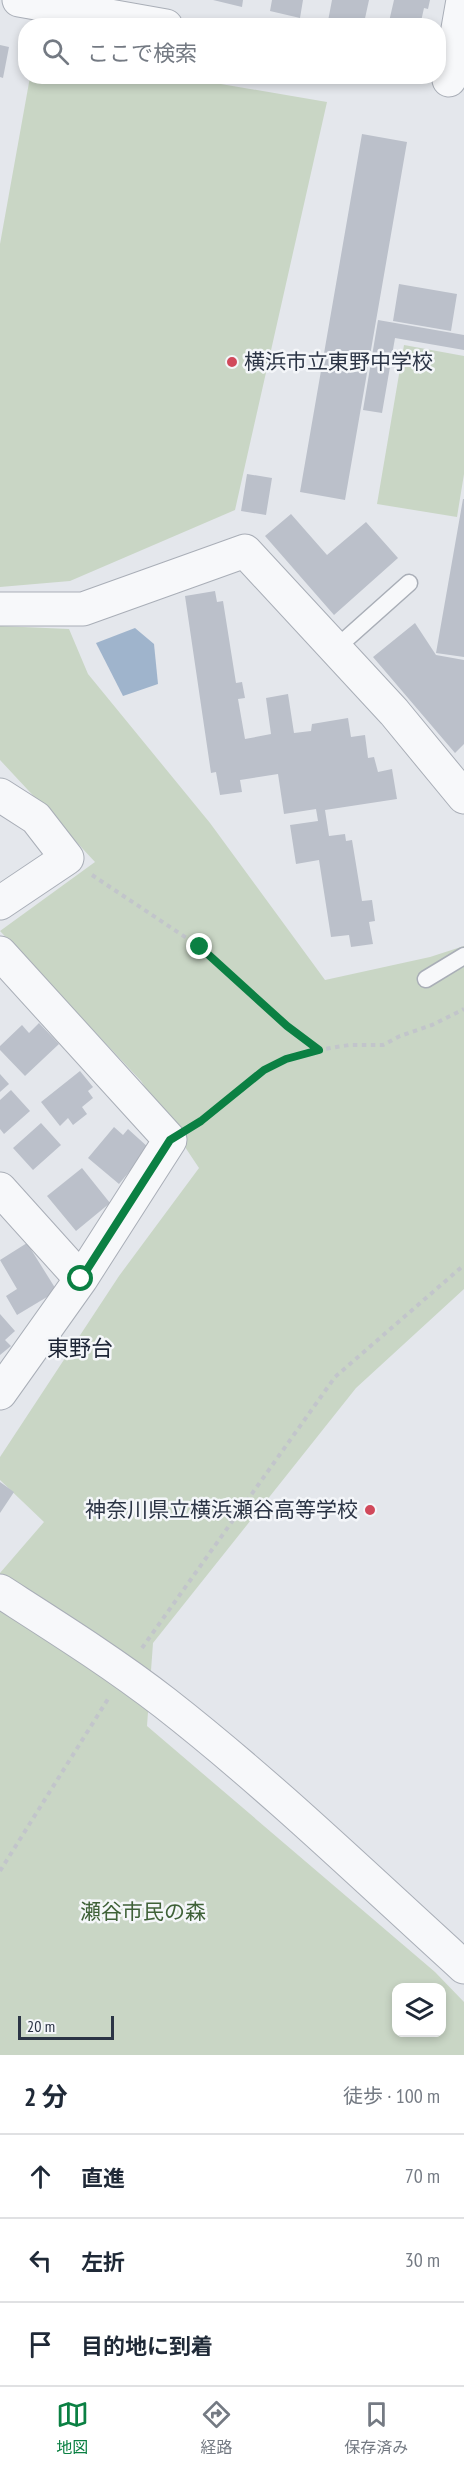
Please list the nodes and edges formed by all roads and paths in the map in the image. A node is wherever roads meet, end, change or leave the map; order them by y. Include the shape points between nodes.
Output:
1 (19, 0) edge
2 (463, 0) edge
3 (121, 18) edge
4 (450, 80) edge
5 (409, 583) dead end
6 (0, 609) edge
7 (336, 649) junction
8 (0, 795) edge
9 (464, 797) edge
10 (67, 858) junction
11 (0, 903) edge
12 (0, 953) edge
13 (464, 956) edge
14 (426, 979) dead end
15 (464, 1009) edge
16 (319, 1050) junction
17 (170, 1140) junction
18 (0, 1189) edge
19 (464, 1265) edge
20 (81, 1279) junction
21 (0, 1393) edge
22 (0, 1591) edge
23 (124, 1672) junction
24 (0, 1871) edge
25 (464, 1967) edge

1 - 3 street
2 - 4 street
5 - 7 lane
6 - 7 street via 83,609 245,551
7 - 9 street
8 - 10 street via 36,818
10 - 11 street
10 - 16 path via 200,947
12 - 17 street
13 - 14 lane
15 - 16 path via 382,1045
16 - 17 path via 264,1070 201,1121
17 - 20 street
18 - 20 street
19 - 23 path via 335,1377
20 - 21 street
22 - 23 street
23 - 24 path
23 - 25 street via 265,1786

